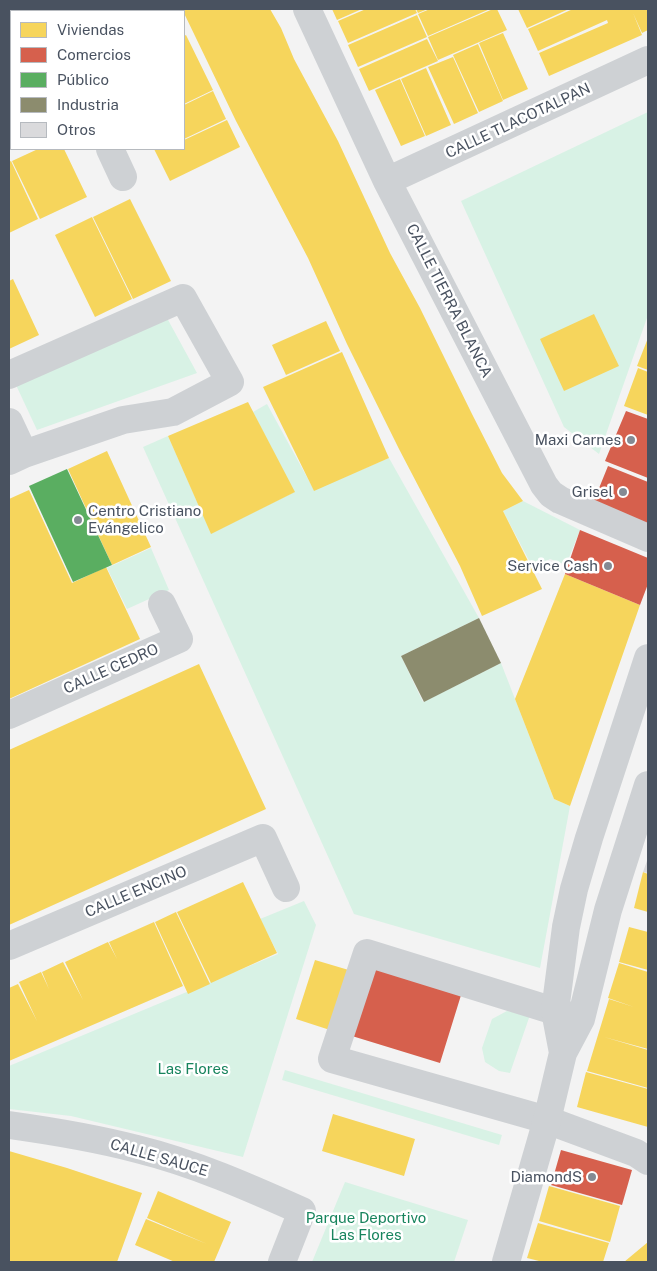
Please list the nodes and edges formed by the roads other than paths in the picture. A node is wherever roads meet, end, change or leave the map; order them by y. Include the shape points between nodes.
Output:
1 (307, 9) edge
2 (648, 60) edge
3 (110, 150) edge
4 (123, 177) dead end
5 (387, 181) junction
6 (9, 376) edge
7 (9, 422) edge
8 (17, 457) edge
9 (648, 538) edge
10 (162, 604) dead end
11 (648, 658) edge
12 (9, 716) edge
13 (648, 785) edge
14 (286, 888) dead end
15 (9, 946) edge
16 (555, 1011) junction
17 (581, 1019) junction
18 (563, 1053) junction
19 (547, 1120) junction
20 (9, 1125) edge
21 (648, 1161) edge
22 (282, 1262) edge
23 (506, 1262) edge

1 - 5 street, CALLE TIERRA BLANCA
2 - 5 street, CALLE TLACOTALPAN
3 - 4 street
5 - 9 street, CALLE TIERRA BLANCA via 544,485 560,500
6 - 8 street via 183,298 230,382 173,412 123,420
7 - 8 street
10 - 12 street, CALLE CEDRO via 179,639
11 - 16 street via 576,882 566,927
13 - 17 street via 608,910
14 - 15 street, CALLE ENCINO via 264,838
16 - 17 street
16 - 18 street
16 - 19 street via 367,954 332,1059
17 - 18 street
18 - 19 street
19 - 21 street via 636,1153
19 - 23 street
20 - 22 street, CALLE SAUCE via 138,1149 225,1177 302,1210

